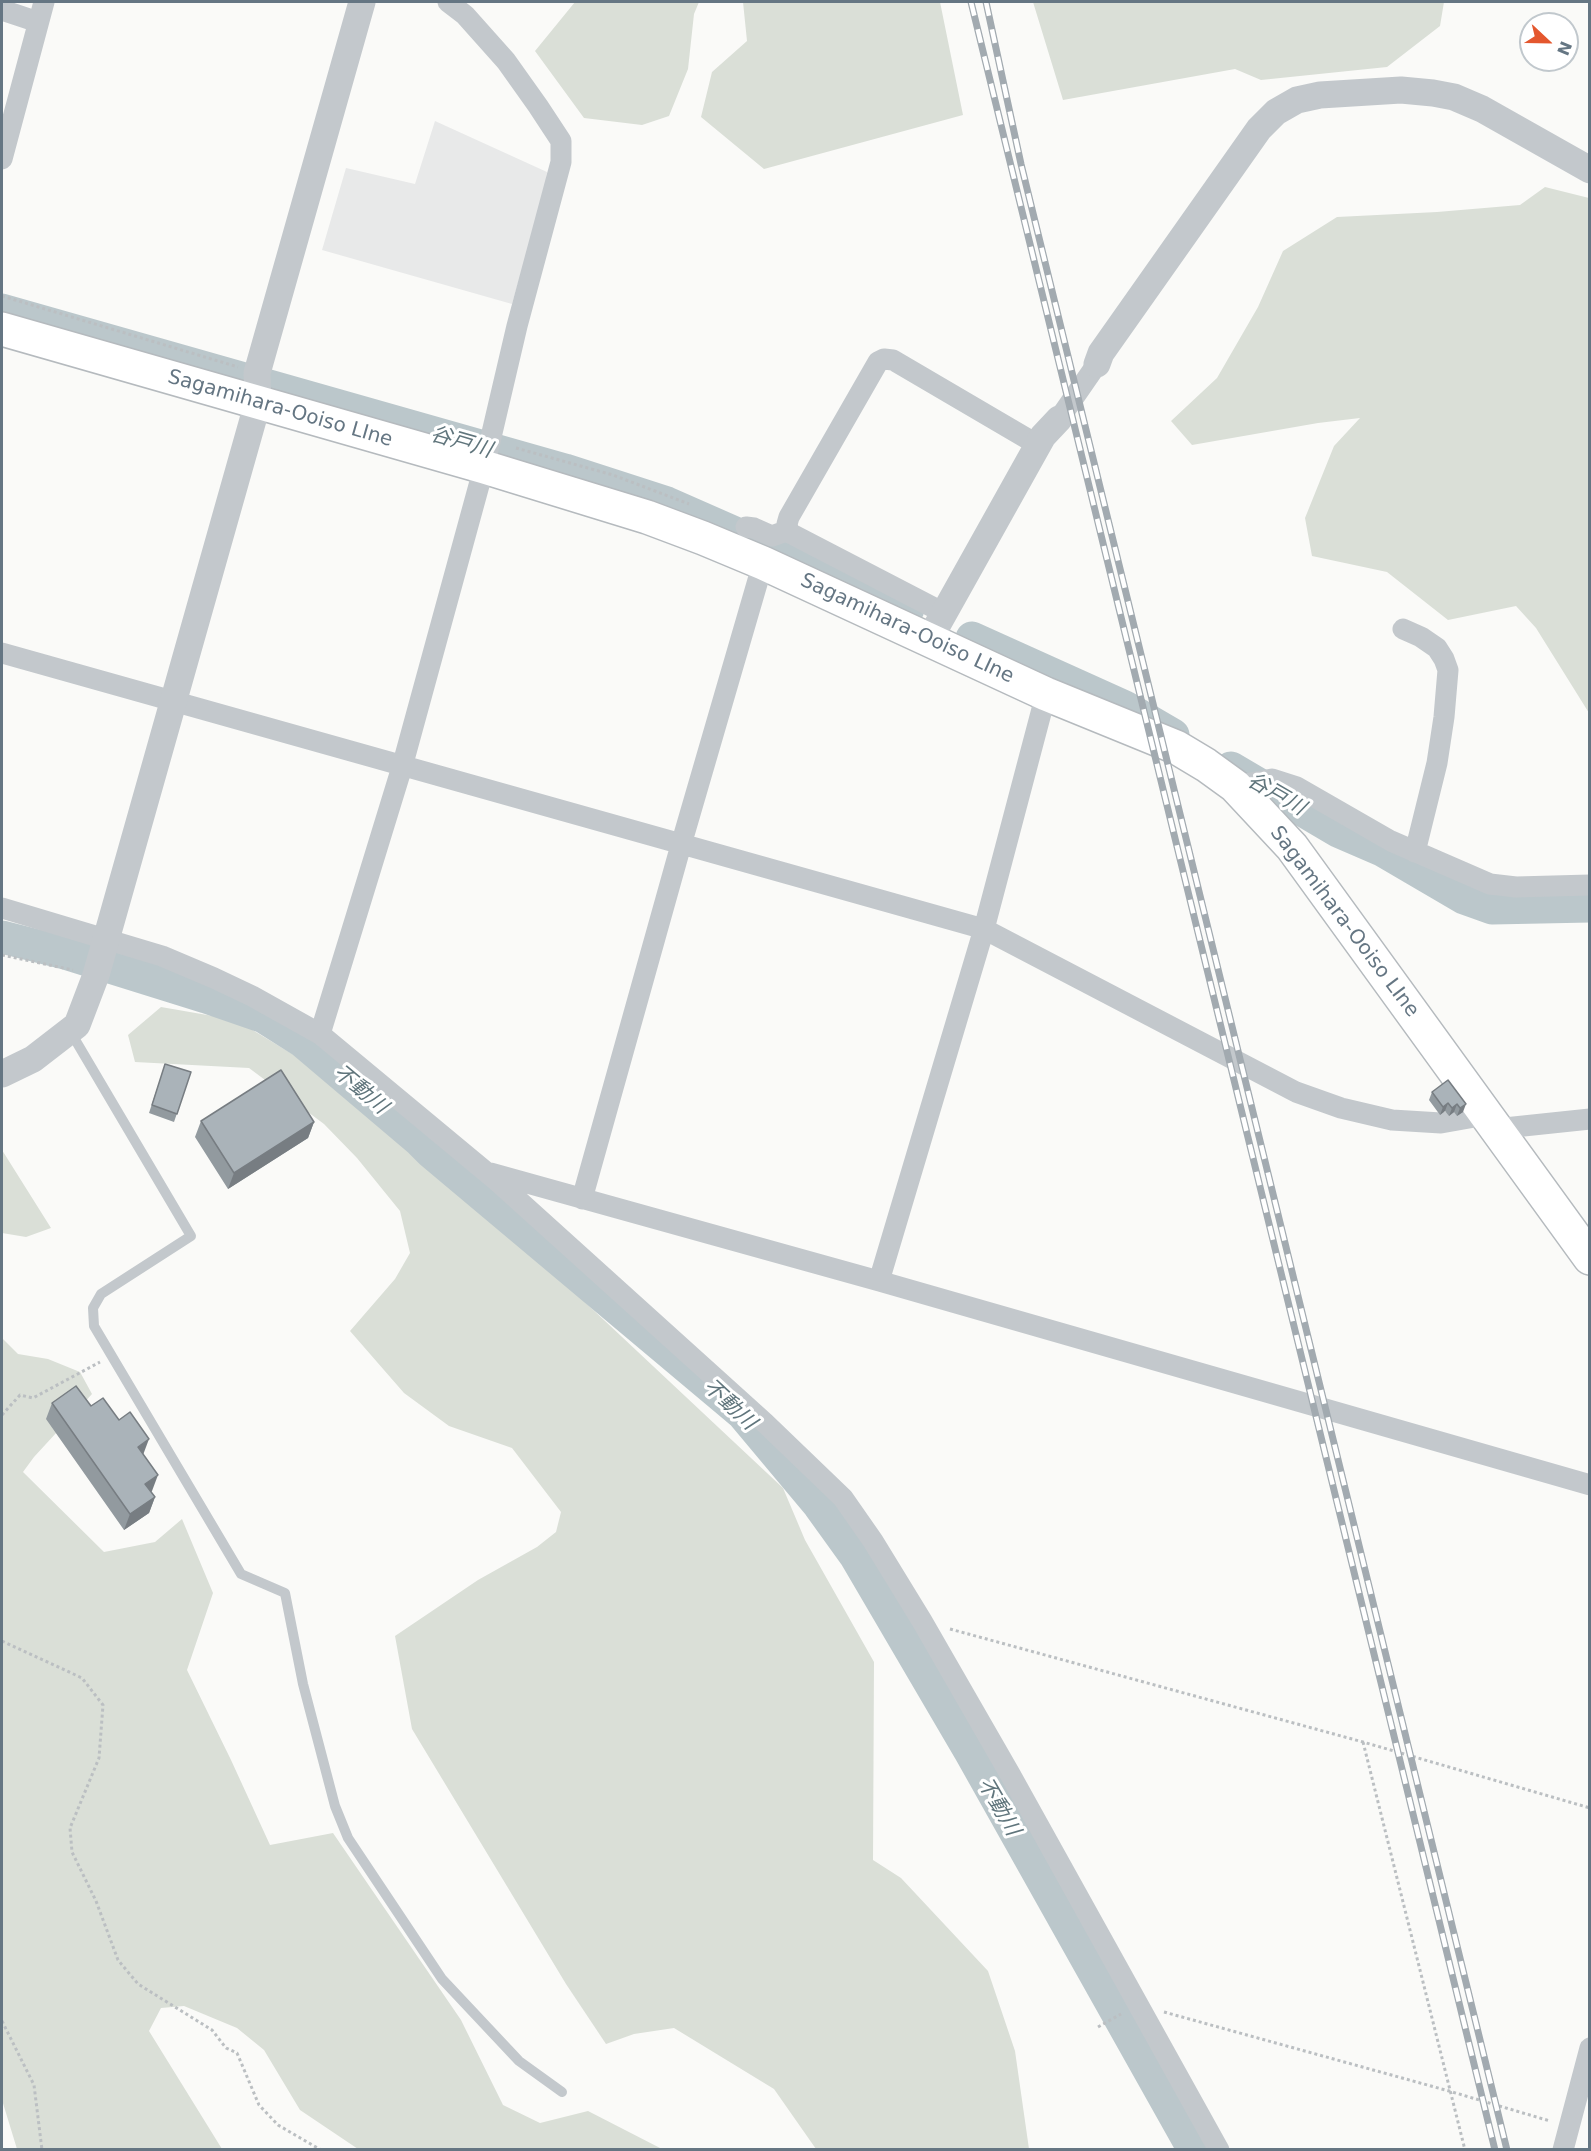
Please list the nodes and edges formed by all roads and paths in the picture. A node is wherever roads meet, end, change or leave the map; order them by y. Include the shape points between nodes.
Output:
1 (44, 2) edge
2 (362, 2) edge
3 (448, 2) edge
4 (2, 10) edge
5 (38, 22) junction
6 (9, 108) edge
7 (2, 159) edge
8 (1590, 170) edge
9 (2, 296) edge
10 (2, 329) edge
11 (1097, 364) joint
12 (257, 389) junction
13 (1059, 419) joint
14 (1038, 445) junction
15 (486, 456) junction
16 (746, 527) dead end
17 (789, 533) junction
18 (763, 563) junction
19 (937, 626) junction
20 (1403, 629) dead end
21 (2, 653) edge
22 (1047, 694) junction
23 (173, 702) junction
24 (402, 767) junction
25 (1241, 784) junction
26 (681, 845) junction
27 (1416, 852) junction
28 (1590, 885) edge
29 (2, 908) edge
30 (984, 929) junction
31 (106, 939) junction
32 (2, 955) edge
33 (96, 975) junction
34 (70, 1030) junction
35 (320, 1034) junction
36 (2, 1074) edge
37 (1590, 1119) edge
38 (1490, 1122) junction
39 (482, 1170) junction
40 (582, 1199) junction
41 (1590, 1258) edge
42 (879, 1281) junction
43 (112, 1355) junction
44 (2, 1415) edge
45 (1590, 1485) edge
46 (922, 1621) junction
47 (2, 1641) edge
48 (1363, 1742) junction
49 (1590, 1808) edge
50 (1137, 2005) junction
51 (2, 2021) edge
52 (1098, 2026) dead end
53 (1590, 2048) edge
54 (1449, 2091) junction
55 (562, 2092) dead end
56 (1569, 2126) junction
57 (42, 2150) edge
58 (321, 2150) edge
59 (1219, 2150) edge
60 (1465, 2150) edge
61 (1563, 2150) edge

1 - 5 street
2 - 12 street
3 - 15 street via 465,15 506,61 561,141 561,162
4 - 5 street
5 - 6 street
6 - 7 street
8 - 11 street via 1454,97 1401,90 1297,100 1276,112 1259,129
9 - 12 path
10 - 12 main road, Sagamihara-Ooiso LIne
11 - 13 street
12 - 15 main road, Sagamihara-Ooiso LIne
12 - 23 street
13 - 14 street
14 - 17 street via 893,360 881,360 789,517
14 - 19 street
15 - 18 main road, Sagamihara-Ooiso LIne
15 - 24 street
16 - 17 street via 772,536
17 - 19 street
18 - 19 main road, Sagamihara-Ooiso LIne
18 - 26 street
19 - 22 main road, Sagamihara-Ooiso LIne
20 - 27 street via 1437,648 1448,670 1437,763
21 - 23 street
22 - 25 main road, Sagamihara-Ooiso LIne via 1176,747
22 - 30 street
23 - 24 street
23 - 31 street
24 - 26 street
24 - 35 street
25 - 27 street via 1272,779 1297,788
25 - 38 main road, Sagamihara-Ooiso LIne via 1292,847
26 - 30 street
26 - 40 street
27 - 28 street via 1490,884
29 - 31 street
30 - 38 street via 1296,1092 1392,1120
30 - 42 street
31 - 33 street
31 - 35 street via 162,956 214,978
32 - 33 path
33 - 34 street via 77,1025
34 - 36 street via 33,1059
34 - 43 lane via 191,1236 101,1294 93,1308 94,1326
35 - 39 street
37 - 38 street
38 - 41 main road, Sagamihara-Ooiso LIne
39 - 40 street
39 - 46 street via 765,1423 843,1498
40 - 42 street
42 - 45 street
43 - 44 path via 33,1398 20,1395
43 - 55 lane via 241,1574 285,1593 308,1707 334,1806 348,1838 442,1979 519,2061
46 - 48 path
46 - 50 street
47 - 58 path via 82,1678 103,1705 99,1758 70,1828 72,1852 118,1960 138,1984 212,2030 226,2048 237,2053 259,2105 278,2125
48 - 49 path
48 - 54 path
50 - 52 path
50 - 54 path
50 - 59 street
51 - 57 path via 33,2085
53 - 56 street
54 - 56 path
54 - 60 path
56 - 61 street

